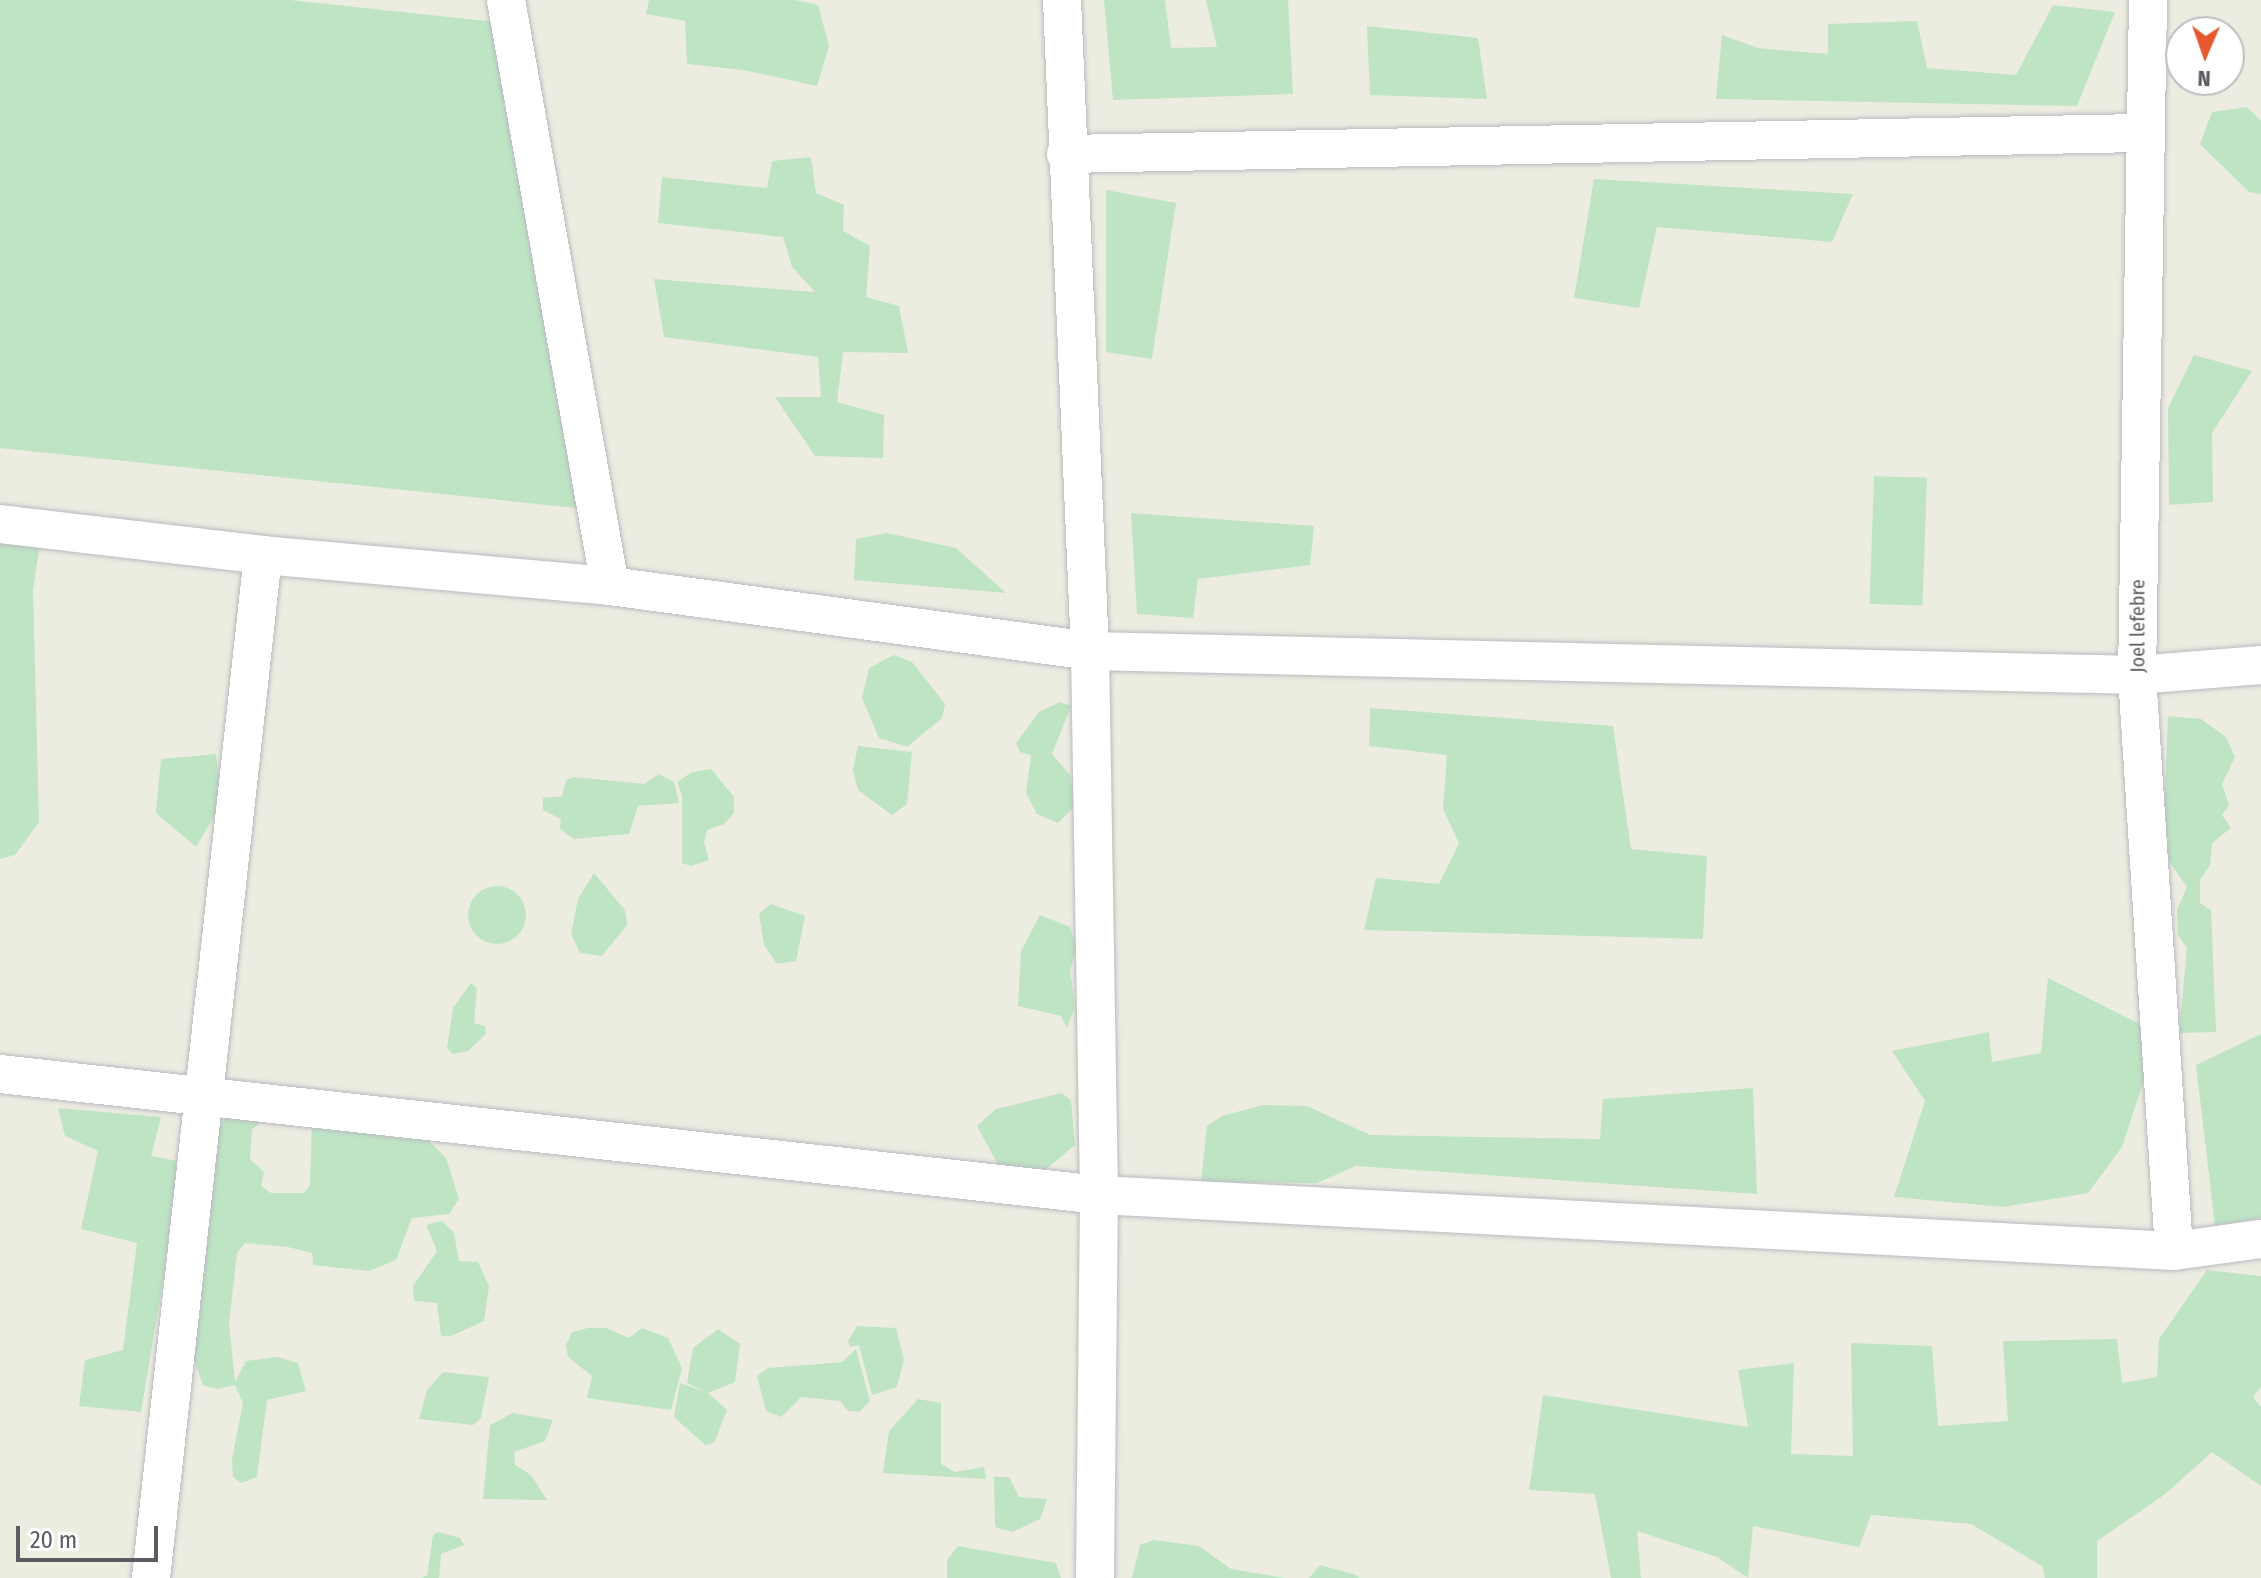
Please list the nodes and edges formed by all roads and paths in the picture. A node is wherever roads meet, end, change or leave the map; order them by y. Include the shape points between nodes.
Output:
1 (506, 0) edge
2 (1062, 0) edge
3 (2148, 0) edge
4 (2144, 133) junction
5 (1066, 154) junction
6 (0, 524) edge
7 (263, 555) junction
8 (610, 586) junction
9 (1090, 651) junction
10 (2261, 665) edge
11 (2137, 675) junction
12 (0, 1074) edge
13 (200, 1098) junction
14 (1099, 1195) junction
15 (2261, 1239) edge
16 (2174, 1251) junction
17 (151, 1578) edge
18 (1095, 1578) edge

1 - 8 street
2 - 5 street
3 - 4 street, Joel lefebre
4 - 5 street
4 - 11 street, Joel lefebre
5 - 9 street
6 - 7 street
7 - 8 street
7 - 13 street
8 - 9 street
9 - 11 street
9 - 14 street
10 - 11 street
11 - 16 street, Joel lefebre
12 - 13 street
13 - 14 street
13 - 17 street
14 - 16 street
14 - 18 street
15 - 16 street

